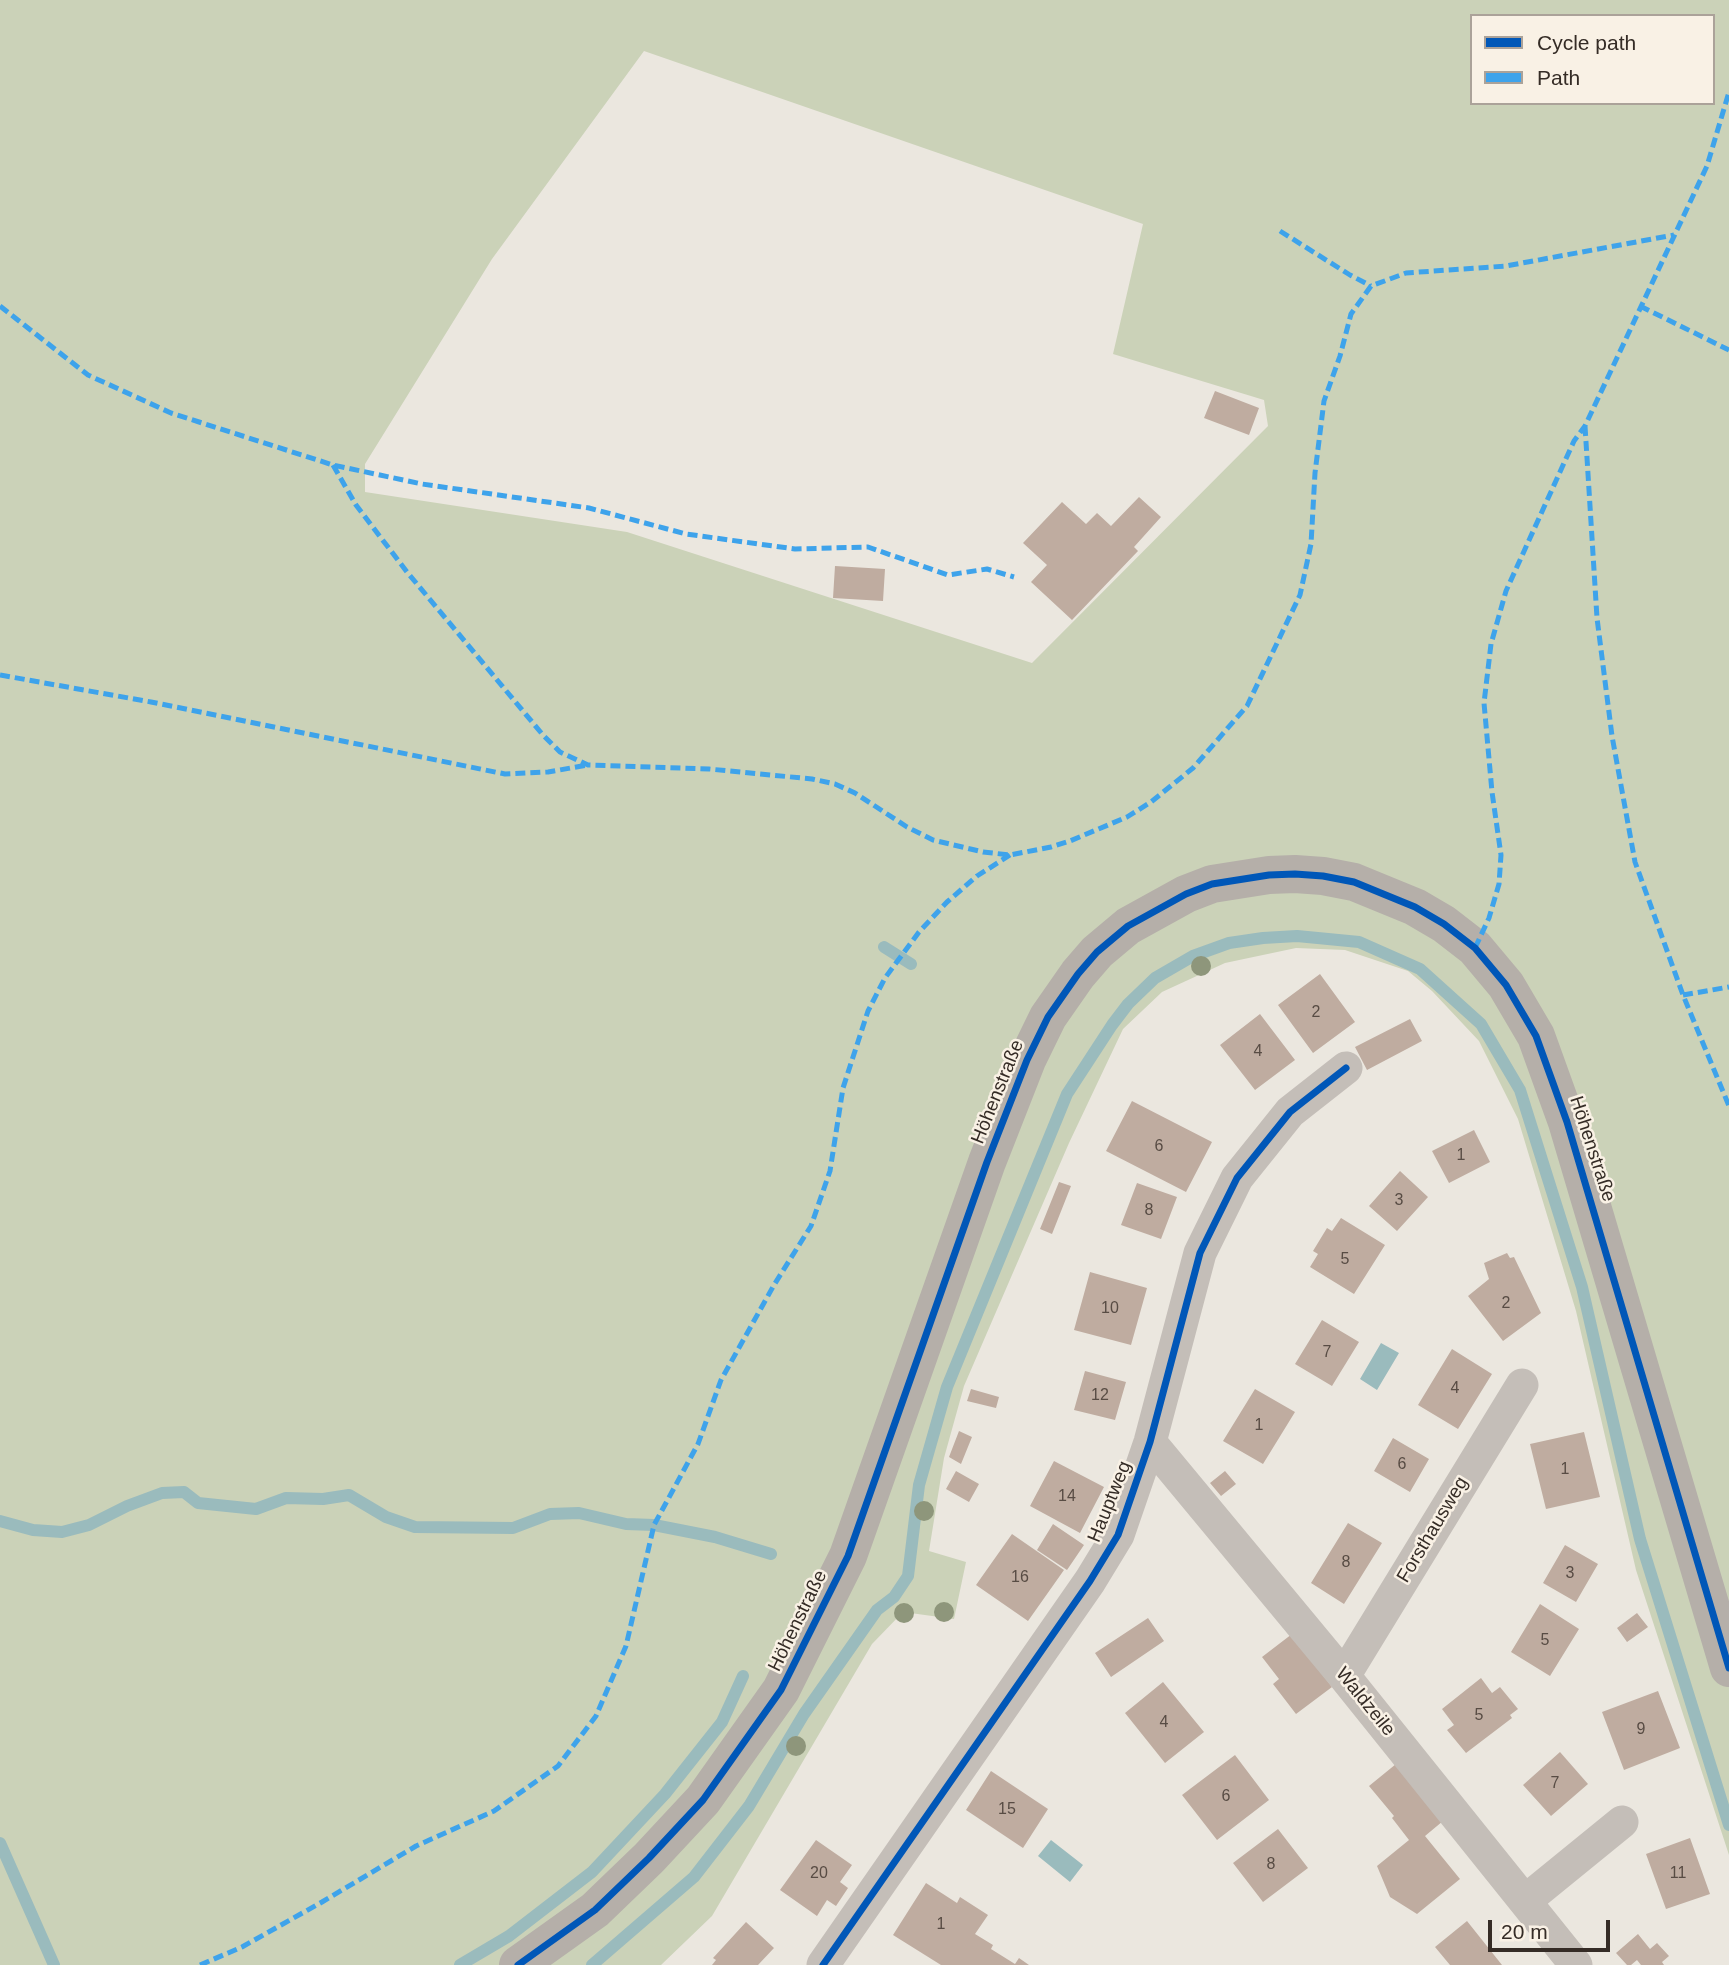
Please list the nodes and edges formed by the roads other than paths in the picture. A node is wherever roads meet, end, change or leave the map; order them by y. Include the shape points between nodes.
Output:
1 (1346, 1068) dead end
2 (1522, 1385) dead end
3 (1150, 1442) junction
4 (1729, 1668) edge
5 (1344, 1676) junction
6 (1622, 1822) dead end
7 (1525, 1901) junction
8 (837, 1961) edge
9 (518, 1965) edge
10 (1576, 1965) edge

1 - 3 street, Hauptweg via 1290,1112 1237,1178 1200,1253
2 - 5 street, Forsthausweg
3 - 5 street, Waldzeile
3 - 8 street, Hauptweg via 1118,1535
4 - 9 street, Höhenstraße via 1567,1122 1536,1036 1506,985 1475,948 1444,924 1354,883 1295,874 1212,884 1128,926 1097,952 1048,1017 987,1162 848,1556 781,1690 703,1800 649,1857 595,1910
5 - 7 street, Waldzeile
6 - 7 street
7 - 10 street, Waldzeile

